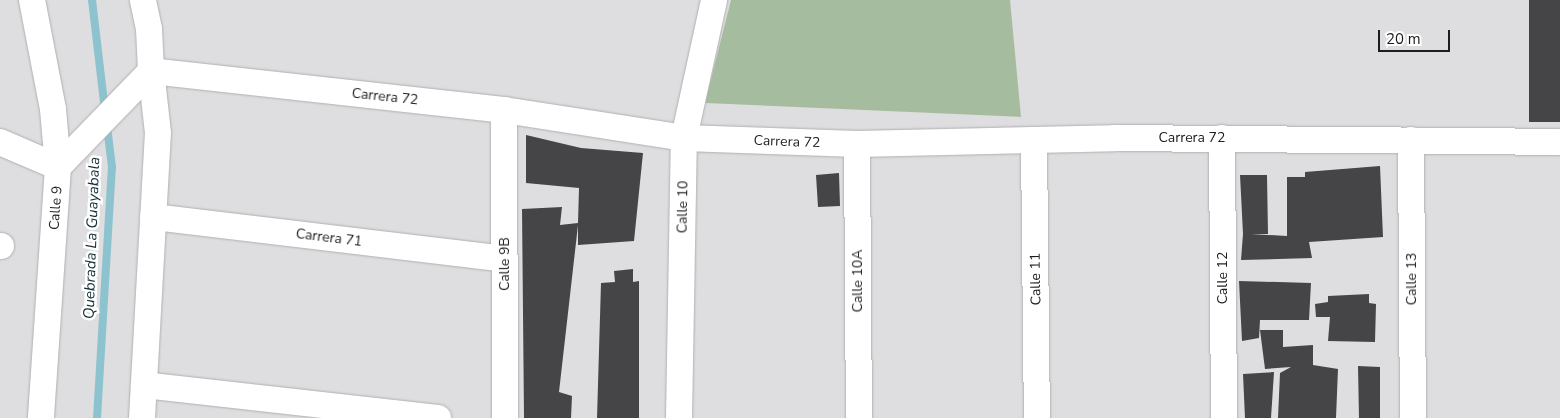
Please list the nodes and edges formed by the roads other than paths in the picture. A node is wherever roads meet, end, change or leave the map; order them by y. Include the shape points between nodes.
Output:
1 (32, 0) edge
2 (143, 0) edge
3 (714, 0) edge
4 (148, 74) junction
5 (504, 110) junction
6 (684, 138) junction
7 (1222, 138) junction
8 (1411, 140) junction
9 (1034, 141) junction
10 (0, 142) edge
11 (1560, 142) edge
12 (857, 144) junction
13 (61, 164) junction
14 (153, 217) junction
15 (505, 259) junction
16 (144, 385) junction
17 (245, 407) edge
18 (41, 418) edge
19 (142, 418) edge
20 (438, 418) edge
21 (505, 418) edge
22 (679, 418) edge
23 (859, 418) edge
24 (1037, 418) edge
25 (1224, 418) edge
26 (1413, 418) edge

1 - 13 street, Calle 9
2 - 4 street via 149,29
3 - 6 street, Calle 10
4 - 5 street, Carrera 72
4 - 13 street
4 - 14 street via 158,133
5 - 6 street, Carrera 72
5 - 15 street, Calle 9B
6 - 12 street, Carrera 72
6 - 22 street, Calle 10
7 - 8 street, Carrera 72
7 - 9 street, Carrera 72
7 - 25 street, Calle 12
8 - 11 street, Carrera 72
8 - 26 street, Calle 13
9 - 12 street, Carrera 72
9 - 24 street, Calle 11
10 - 13 street
12 - 23 street, Calle 10A
13 - 18 street, Calle 9
14 - 15 street, Carrera 71
14 - 16 street
15 - 21 street, Calle 9B
16 - 17 street
16 - 19 street
17 - 20 street

